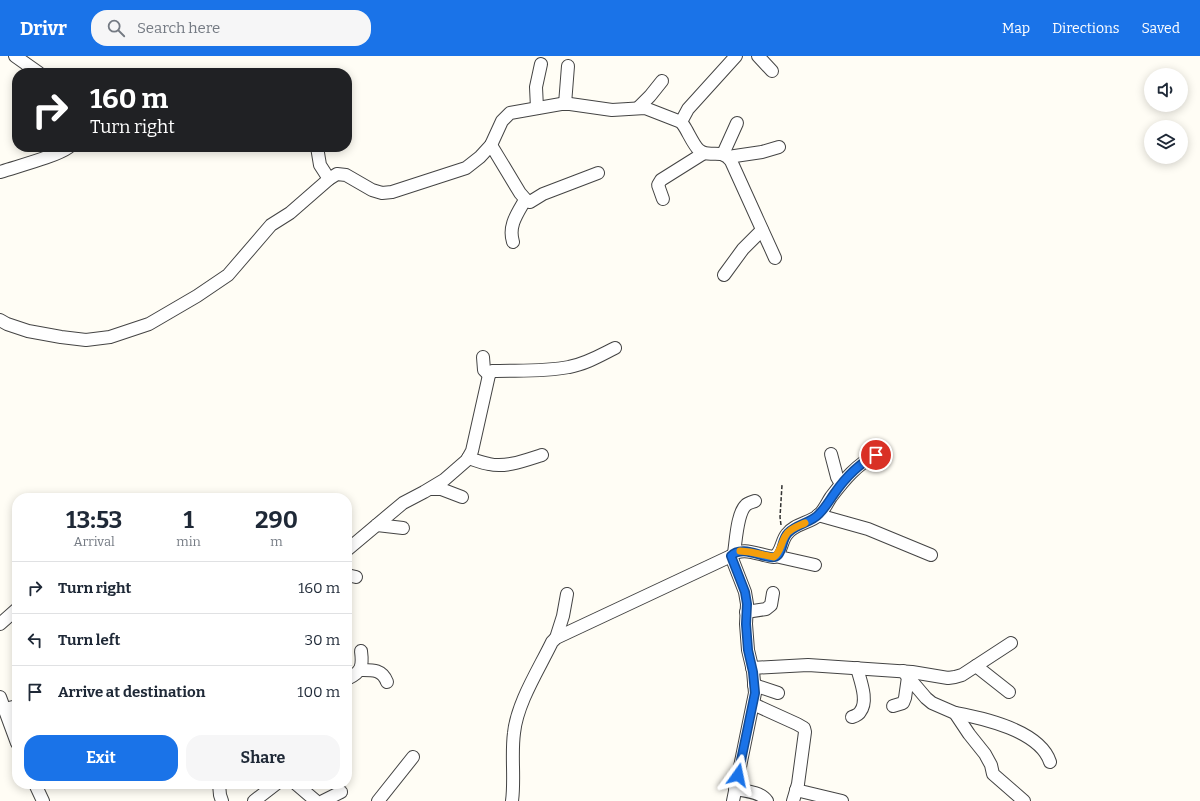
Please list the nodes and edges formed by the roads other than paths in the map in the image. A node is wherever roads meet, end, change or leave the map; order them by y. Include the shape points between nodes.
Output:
1 (15, 56) edge
2 (736, 56) edge
3 (758, 56) edge
4 (541, 64) dead end
5 (568, 66) dead end
6 (32, 68) edge
7 (772, 71) dead end
8 (662, 81) dead end
9 (565, 104) junction
10 (536, 108) junction
11 (638, 108) junction
12 (681, 122) junction
13 (737, 123) dead end
14 (491, 145) junction
15 (779, 147) dead end
16 (60, 152) edge
17 (319, 152) edge
18 (704, 153) junction
19 (726, 156) junction
20 (0, 172) edge
21 (598, 173) dead end
22 (329, 179) junction
23 (663, 199) dead end
24 (525, 200) junction
25 (762, 230) junction
26 (513, 242) dead end
27 (775, 258) dead end
28 (724, 275) dead end
29 (0, 320) edge
30 (615, 348) dead end
31 (483, 357) dead end
32 (489, 375) junction
33 (831, 454) dead end
34 (542, 455) dead end
35 (876, 455) dead end
36 (468, 458) junction
37 (840, 484) junction
38 (430, 489) junction
39 (462, 496) dead end
40 (754, 501) dead end
41 (818, 515) junction
42 (377, 525) junction
43 (403, 528) dead end
44 (352, 546) edge
45 (733, 554) junction
46 (931, 555) dead end
47 (775, 556) junction
48 (815, 565) dead end
49 (773, 593) dead end
50 (567, 594) dead end
51 (746, 612) junction
52 (12, 613) edge
53 (0, 624) edge
54 (556, 638) junction
55 (1011, 643) dead end
56 (361, 651) dead end
57 (976, 666) junction
58 (752, 668) junction
59 (857, 668) junction
60 (360, 670) junction
61 (906, 674) junction
62 (352, 676) edge
63 (386, 682) dead end
64 (754, 685) junction
65 (1009, 692) dead end
66 (778, 693) dead end
67 (0, 697) edge
68 (753, 704) junction
69 (893, 706) dead end
70 (12, 707) edge
71 (4, 709) junction
72 (955, 713) junction
73 (852, 717) dead end
74 (12, 730) edge
75 (413, 757) dead end
76 (1050, 762) dead end
77 (37, 789) edge
78 (219, 789) edge
79 (270, 789) edge
80 (302, 789) edge
81 (736, 789) junction
82 (341, 792) dead end
83 (795, 795) edge
84 (43, 801) edge
85 (222, 801) edge
86 (254, 801) edge
87 (316, 801) edge
88 (323, 801) edge
89 (378, 801) edge
90 (512, 801) edge
91 (733, 801) edge
92 (767, 801) edge
93 (842, 801) edge
94 (1024, 801) edge

1 - 6 street
2 - 12 street via 688,108
3 - 7 street
4 - 10 street via 536,87
5 - 9 street
8 - 11 street
9 - 10 street
9 - 11 street via 612,110
10 - 14 street via 506,116
11 - 12 street via 645,108
12 - 18 street via 699,150
13 - 19 street
14 - 22 street via 466,168 392,192 372,190 346,174 337,174
14 - 24 street
15 - 19 street via 762,152
16 - 20 street
17 - 22 street via 320,164
18 - 19 street
18 - 23 street via 661,180 658,185
19 - 25 street via 731,161
21 - 24 street via 543,194 530,202
22 - 29 street via 290,213 271,225 228,275 149,324 110,337 86,340 28,331
24 - 26 street via 512,225 510,234
25 - 27 street
25 - 28 street via 743,249
30 - 32 street via 570,367 492,371
31 - 32 street via 484,370
32 - 36 street via 475,440
33 - 37 street
34 - 36 street via 521,462 502,464 490,464
35 - 37 street
36 - 38 street
37 - 41 street
38 - 39 street via 441,489
38 - 42 street via 403,503
40 - 45 street via 745,506 741,514
41 - 46 street via 868,530
41 - 47 street via 786,534 778,555
42 - 43 street
42 - 44 street
45 - 47 street via 742,551
45 - 51 street via 745,592
45 - 54 street
47 - 48 street
49 - 51 street via 771,605 766,609
50 - 54 street
51 - 58 street via 748,650
52 - 53 street
54 - 90 street via 516,716
55 - 57 street
56 - 60 street
57 - 61 street via 955,678
57 - 65 street
58 - 59 street via 808,665
58 - 64 street
59 - 61 street
59 - 73 street via 864,695 863,706 860,712
60 - 62 street
60 - 63 street via 380,672 385,676
61 - 69 street via 906,698 903,703
61 - 72 street via 932,704
64 - 66 street
64 - 68 street
67 - 71 street
68 - 81 street
68 - 83 street via 804,728
70 - 71 street
71 - 74 street
72 - 76 street via 982,718 1012,729 1043,749
72 - 94 street via 985,754 993,774
75 - 89 street
77 - 84 street
78 - 85 street
79 - 86 street
80 - 87 street
81 - 91 street
81 - 92 street via 757,794
82 - 88 street
83 - 93 street

